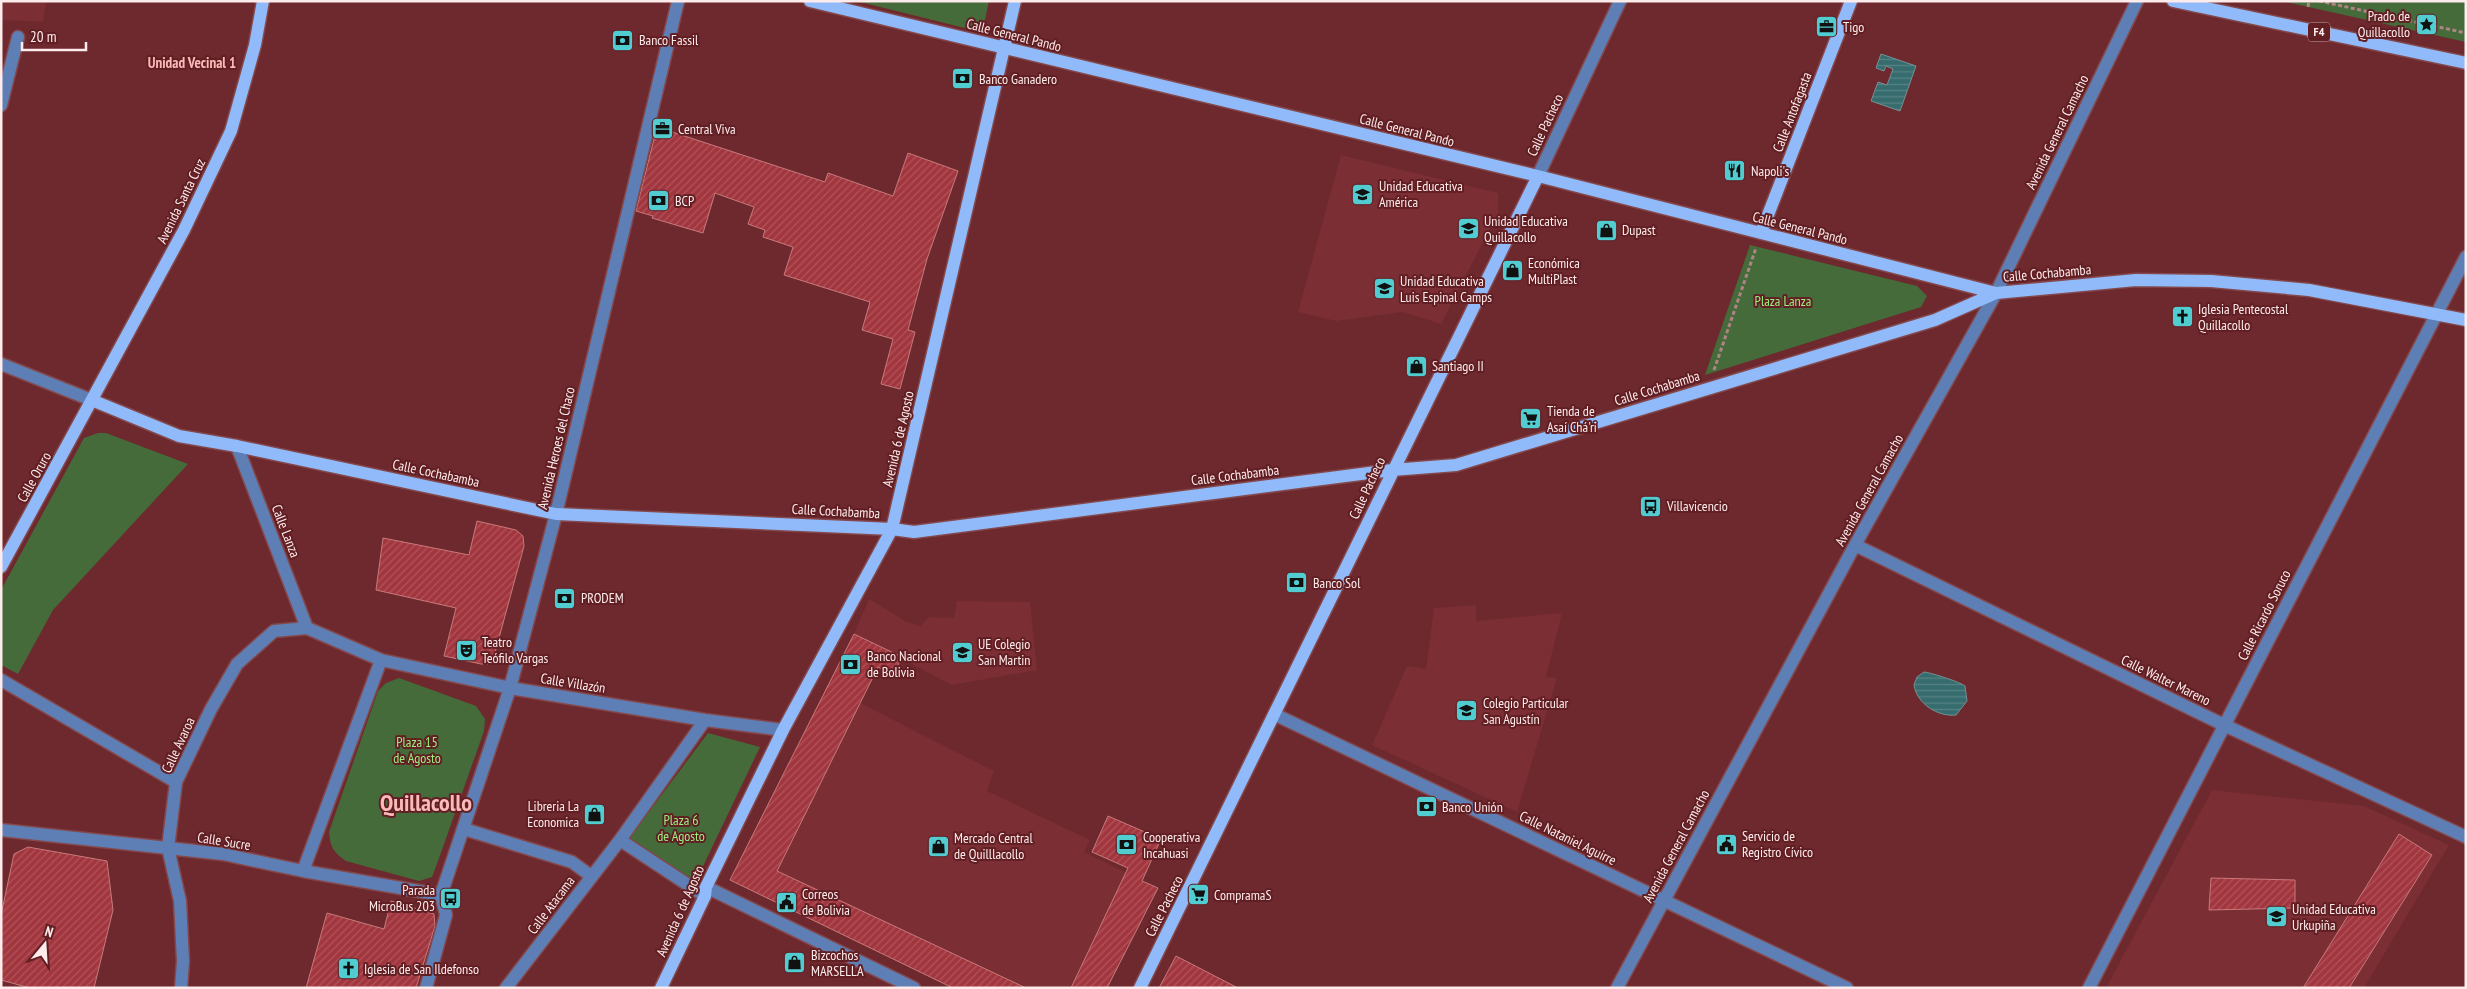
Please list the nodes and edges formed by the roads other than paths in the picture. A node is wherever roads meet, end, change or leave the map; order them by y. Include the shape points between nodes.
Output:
1 (263, 1) edge
2 (678, 1) edge
3 (810, 1) edge
4 (1015, 1) edge
5 (1620, 1) edge
6 (1851, 1) edge
7 (2137, 1) edge
8 (2173, 1) edge
9 (18, 37) dead end
10 (1005, 48) junction
11 (2466, 63) edge
12 (1, 106) edge
13 (1538, 176) junction
14 (1761, 233) junction
15 (2466, 257) edge
16 (1996, 293) junction
17 (2438, 313) junction
18 (2466, 320) edge
19 (1, 364) edge
20 (94, 400) junction
21 (237, 446) junction
22 (1392, 470) junction
23 (556, 514) junction
24 (892, 529) junction
25 (1855, 545) junction
26 (1, 567) edge
27 (307, 628) junction
28 (382, 660) junction
29 (1, 680) edge
30 (510, 688) junction
31 (1276, 715) junction
32 (705, 720) junction
33 (2224, 726) junction
34 (783, 730) junction
35 (176, 782) junction
36 (1, 830) edge
37 (464, 830) junction
38 (2466, 837) edge
39 (620, 840) junction
40 (168, 848) junction
41 (303, 872) junction
42 (591, 876) junction
43 (705, 892) junction
44 (441, 895) junction
45 (1664, 901) junction
46 (181, 988) edge
47 (426, 988) edge
48 (506, 988) edge
49 (662, 988) edge
50 (914, 988) edge
51 (1140, 988) edge
52 (1617, 988) edge
53 (1847, 988) edge
54 (2089, 988) edge

1 - 20 main road, Avenida Santa Cruz via 255,46 231,131 184,230
2 - 23 street, Avenida Heroes del Chaco
3 - 10 main road, Calle General Pando
4 - 10 main road, Avenida 6 de Agosto
5 - 13 street, Calle Pacheco
6 - 14 main road, Calle Antofagasta
7 - 16 street, Avenida General Camacho
8 - 11 main road, F4
9 - 12 street
10 - 13 main road, Calle General Pando
10 - 24 main road, Avenida 6 de Agosto
13 - 14 main road, Calle General Pando
13 - 22 main road, Calle Pacheco
14 - 16 main road, Calle General Pando
15 - 17 street, Calle Ricardo Soruco
16 - 17 main road, Calle Cochabamba via 2136,280 2211,281 2309,290
16 - 22 main road, Calle Cochabamba via 1935,320 1456,465
16 - 25 street, Avenida General Camacho
17 - 18 main road, Calle Cochabamba
17 - 33 street, Calle Ricardo Soruco
19 - 20 street, Calle Cochabamba
20 - 21 main road, Calle Cochabamba via 179,436
20 - 26 main road, Calle Oruro
21 - 23 main road, Calle Cochabamba
21 - 27 street, Calle Lanza
22 - 24 main road, Calle Cochabamba via 914,532
22 - 31 main road, Calle Pacheco
23 - 24 main road, Calle Cochabamba
23 - 30 street, Avenida Heroes del Chaco
24 - 34 main road, Avenida 6 de Agosto
25 - 33 street, Calle Walter Mareno
25 - 45 street, Avenida General Camacho
27 - 28 street, Calle Villazón
27 - 35 street, Calle Avaroa via 274,630 237,664
28 - 30 street, Calle Villazón
28 - 41 street
29 - 35 street
30 - 32 street, Calle Villazón
30 - 37 street, Avenida Heroes del Chaco
31 - 45 street, Calle Nataniel Aguirre
31 - 51 main road, Calle Pacheco
32 - 34 street, Calle Villazón
32 - 39 street, Calle Atacama
33 - 38 street, Calle Walter Mareno
33 - 54 street, Calle Ricardo Soruco
34 - 43 main road, Avenida 6 de Agosto
35 - 40 street, Calle Avaroa
36 - 40 street, Calle Sucre
37 - 42 street via 572,862
37 - 44 street, Avenida Heroes del Chaco
39 - 42 street, Calle Atacama
39 - 43 street
40 - 41 street, Calle Sucre via 223,854
40 - 46 street, Calle Avaroa via 180,901
41 - 44 street, Calle Sucre
42 - 48 street, Calle Atacama
43 - 49 main road, Avenida 6 de Agosto
43 - 50 street
44 - 47 street via 446,915
45 - 52 street, Avenida General Camacho
45 - 53 street, Calle Nataniel Aguirre

